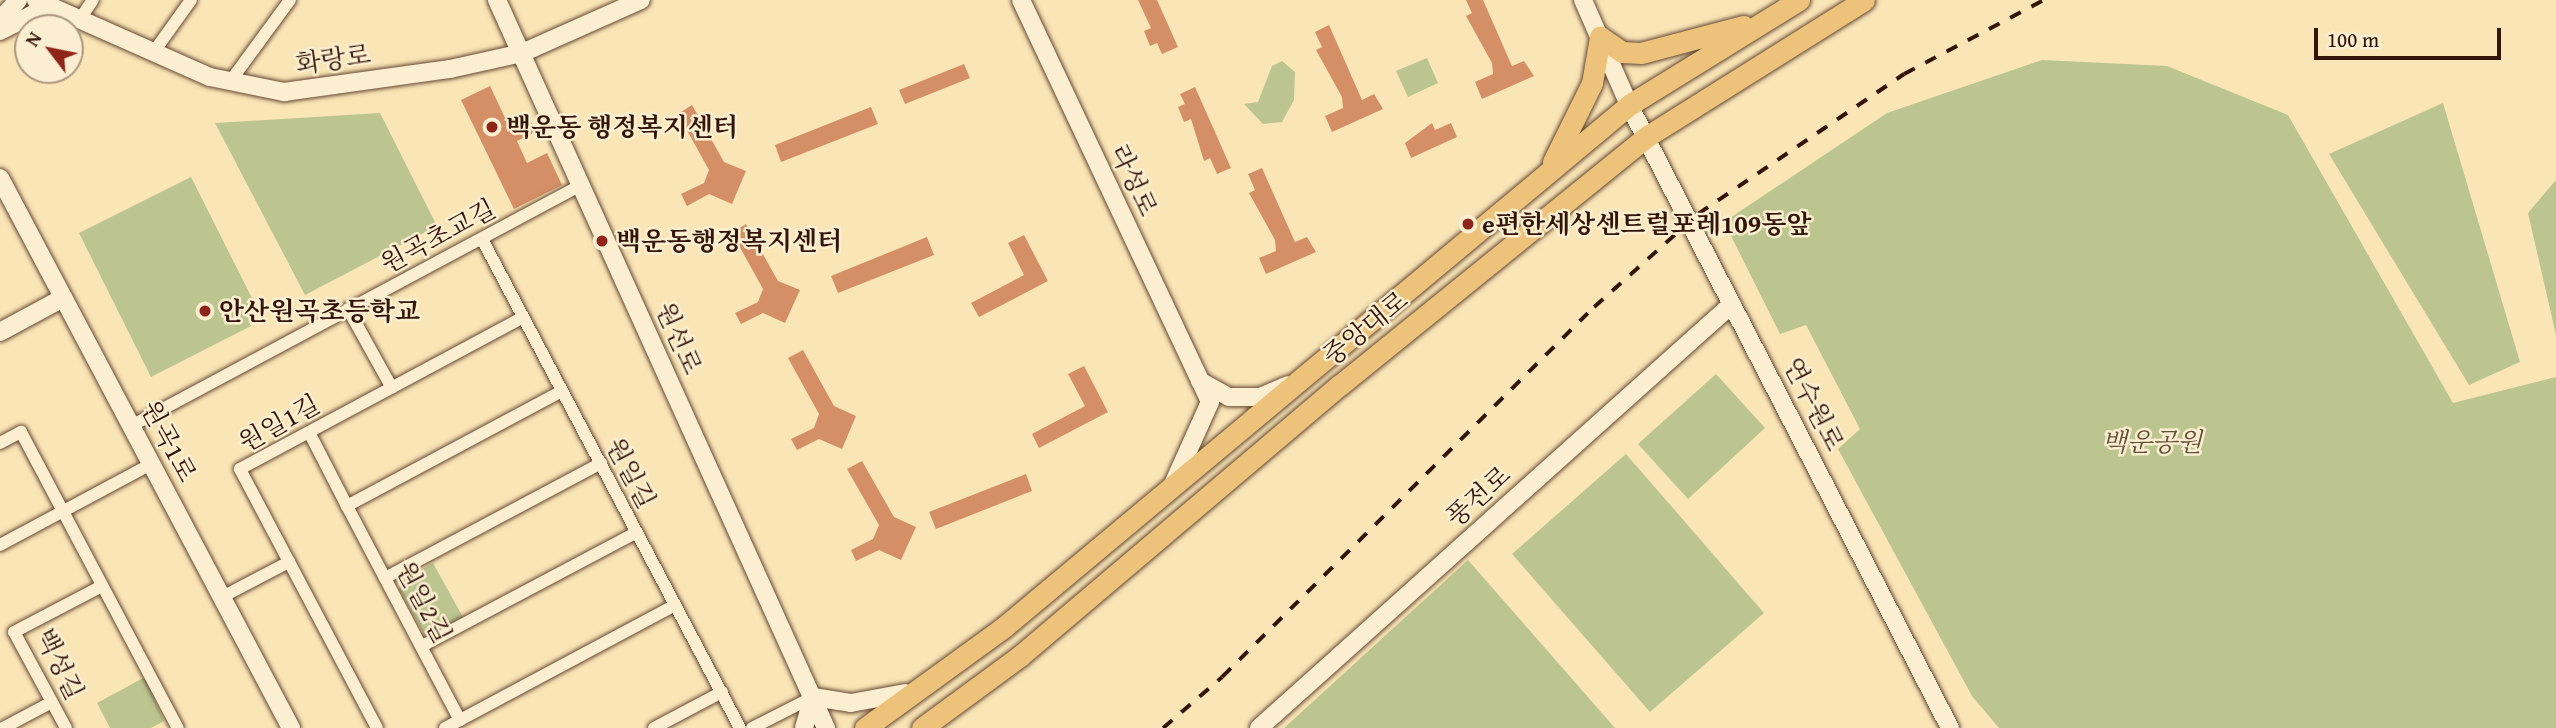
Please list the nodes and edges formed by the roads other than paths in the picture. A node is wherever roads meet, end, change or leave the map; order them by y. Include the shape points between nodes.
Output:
1 (18, 0) edge
2 (191, 0) edge
3 (290, 0) edge
4 (497, 0) edge
5 (641, 0) edge
6 (1021, 0) edge
7 (1583, 0) edge
8 (1799, 0) edge
9 (1864, 0) edge
10 (42, 3) edge
11 (67, 14) edge
12 (1772, 17) junction
13 (0, 20) edge
14 (84, 21) edge
15 (0, 31) edge
16 (1600, 37) junction
17 (153, 53) junction
18 (522, 53) junction
19 (229, 83) junction
20 (1629, 105) junction
21 (1646, 137) junction
22 (1545, 175) junction
23 (0, 178) edge
24 (580, 185) junction
25 (482, 239) junction
26 (63, 298) junction
27 (1732, 304) junction
28 (348, 309) junction
29 (523, 317) junction
30 (0, 332) edge
31 (1200, 381) junction
32 (1296, 382) junction
33 (392, 388) junction
34 (562, 391) junction
35 (131, 426) junction
36 (309, 432) junction
37 (0, 443) edge
38 (601, 463) junction
39 (151, 464) junction
40 (1173, 483) junction
41 (347, 506) junction
42 (63, 511) junction
43 (637, 532) junction
44 (0, 545) edge
45 (289, 562) junction
46 (385, 578) junction
47 (103, 586) junction
48 (222, 597) junction
49 (675, 605) junction
50 (422, 646) junction
51 (925, 685) junction
52 (722, 692) junction
53 (813, 697) junction
54 (52, 702) junction
55 (460, 720) junction
56 (174, 727) edge
57 (4, 728) edge
58 (66, 728) edge
59 (291, 728) edge
60 (377, 728) edge
61 (444, 728) edge
62 (654, 728) edge
63 (740, 728) edge
64 (752, 728) edge
65 (804, 728) edge
66 (826, 728) edge
67 (865, 728) edge
68 (922, 728) edge
69 (1259, 728) edge
70 (1950, 728) edge

1 - 13 street
2 - 17 street
3 - 19 street
4 - 18 street, 원선로
5 - 18 street, 화랑로
6 - 31 street, 라성로
7 - 16 street, 연수원로
8 - 12 main road
9 - 21 main road, 중앙대로
10 - 11 street, 화랑로
10 - 15 street
12 - 16 main road via 1641,53 1622,52
12 - 20 main road
14 - 17 street, 화랑로
16 - 20 street, 연수원로
16 - 22 main road via 1587,95
17 - 19 street, 화랑로
18 - 19 street, 화랑로 via 450,69 284,92
18 - 24 street, 원선로
20 - 21 street, 연수원로
20 - 22 main road
21 - 27 street, 연수원로
21 - 68 main road, 중앙대로 via 1340,385 1020,656
22 - 32 main road
23 - 26 street, 원곡1로
24 - 25 street, 원곡초교길
24 - 53 street, 원선로
25 - 28 street, 원곡초교길
25 - 29 street, 원일길
26 - 30 street
26 - 35 street, 원곡1로
27 - 69 street, 풍전로
27 - 70 street, 연수원로
28 - 33 street
28 - 35 street, 원곡초교길
29 - 33 street, 원일1길
29 - 34 street, 원일길
31 - 32 street via 1229,397 1260,397
31 - 40 street, 라성로 via 1210,402
32 - 40 main road
33 - 36 street, 원일1길
34 - 38 street, 원일길
34 - 41 street
35 - 39 street, 원곡1로
36 - 41 street, 원일2길
36 - 45 street, 원일1길 via 240,469
37 - 42 street via 21,432
38 - 43 street, 원일길
38 - 46 street
39 - 42 street
39 - 48 street, 원곡1로
40 - 51 main road via 1004,627
41 - 46 street, 원일2길
42 - 44 street
42 - 47 street
43 - 49 street, 원일길
43 - 50 street
45 - 48 street
45 - 60 street, 원일1길
46 - 50 street, 원일2길
47 - 54 street, 백성길 via 14,632
47 - 56 street
48 - 59 street, 원곡1로
49 - 52 street, 원일길
49 - 55 street
50 - 55 street, 원일2길
51 - 53 street via 884,701 851,703
51 - 67 main road
52 - 62 street
52 - 63 street, 원일길
53 - 64 street
53 - 65 street
53 - 66 street, 원선로
54 - 57 street
54 - 58 street, 백성길
55 - 61 street

